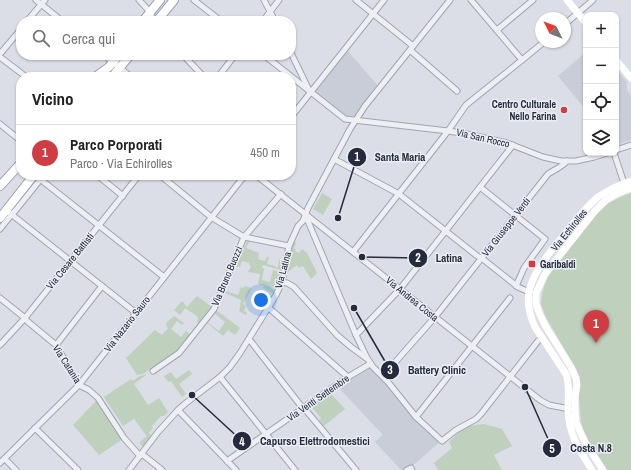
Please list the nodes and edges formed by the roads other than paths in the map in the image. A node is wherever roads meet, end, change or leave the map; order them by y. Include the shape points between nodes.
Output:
1 (36, 0) edge
2 (139, 0) edge
3 (160, 0) edge
4 (174, 0) edge
5 (194, 0) edge
6 (264, 0) edge
7 (279, 0) edge
8 (356, 0) edge
9 (384, 0) edge
10 (450, 0) edge
11 (471, 0) edge
12 (533, 0) edge
13 (567, 0) edge
14 (592, 0) edge
15 (43, 2) edge
16 (150, 12) junction
17 (270, 12) junction
18 (578, 13) junction
19 (373, 14) junction
20 (31, 16) edge
21 (57, 16) edge
22 (147, 16) edge
23 (153, 16) edge
24 (160, 16) edge
25 (215, 16) edge
26 (267, 16) edge
27 (272, 16) edge
28 (571, 19) edge
29 (583, 19) edge
30 (497, 30) junction
31 (16, 35) edge
32 (411, 48) junction
33 (537, 48) edge
34 (0, 56) edge
35 (109, 60) edge
36 (119, 60) edge
37 (127, 60) edge
38 (188, 60) edge
39 (231, 60) edge
40 (270, 60) edge
41 (294, 60) edge
42 (522, 60) junction
43 (619, 64) edge
44 (120, 70) edge
45 (20, 72) edge
46 (102, 72) edge
47 (199, 72) edge
48 (222, 72) edge
49 (285, 72) edge
50 (631, 78) edge
51 (296, 81) edge
52 (457, 91) dead end
53 (310, 92) junction
54 (296, 110) edge
55 (356, 120) junction
56 (0, 124) edge
57 (448, 130) junction
58 (16, 137) edge
59 (513, 145) junction
60 (631, 145) edge
61 (619, 149) edge
62 (596, 156) edge
63 (615, 156) edge
64 (334, 159) junction
65 (567, 161) junction
66 (16, 168) edge
67 (35, 180) edge
68 (43, 180) edge
69 (103, 180) edge
70 (135, 180) edge
71 (166, 180) edge
72 (241, 180) edge
73 (263, 180) edge
74 (1, 183) edge
75 (628, 186) edge
76 (480, 187) junction
77 (281, 194) junction
78 (399, 194) junction
79 (123, 196) junction
80 (9, 212) junction
81 (305, 214) junction
82 (515, 215) junction
83 (211, 217) junction
84 (0, 218) edge
85 (98, 226) junction
86 (0, 228) edge
87 (446, 231) junction
88 (244, 237) junction
89 (289, 246) junction
90 (353, 252) junction
91 (482, 259) junction
92 (71, 261) junction
93 (164, 277) junction
94 (282, 282) junction
95 (102, 286) junction
96 (516, 286) junction
97 (400, 289) junction
98 (533, 292) junction
99 (0, 298) edge
100 (510, 298) dead end
101 (269, 308) junction
102 (136, 313) junction
103 (435, 317) junction
104 (25, 318) junction
105 (356, 335) junction
106 (249, 339) junction
107 (538, 341) dead end
108 (0, 345) edge
109 (56, 345) junction
110 (473, 346) junction
111 (367, 358) junction
112 (370, 364) junction
113 (153, 371) dead end
114 (382, 376) junction
115 (220, 377) junction
116 (348, 377) junction
117 (510, 377) junction
118 (79, 385) junction
119 (304, 408) junction
120 (571, 409) junction
121 (178, 410) junction
122 (416, 416) junction
123 (35, 428) junction
124 (266, 434) junction
125 (141, 455) junction
126 (5, 458) junction
127 (227, 460) junction
128 (0, 463) edge
129 (16, 470) edge
130 (78, 470) edge
131 (129, 470) edge
132 (162, 470) edge
133 (236, 470) edge
134 (295, 470) edge
135 (356, 470) edge
136 (592, 470) edge
137 (603, 470) edge

1 - 15 street
2 - 16 street
3 - 16 main road
4 - 24 main road
5 - 25 street
6 - 17 street
7 - 17 street
8 - 19 street
9 - 19 street
10 - 32 street, Via Latina
11 - 30 street
12 - 30 street
13 - 18 street
14 - 18 street
15 - 20 street
15 - 21 street
16 - 22 main road
16 - 23 street
17 - 26 street
17 - 27 street
18 - 28 street
18 - 29 street
19 - 32 street
19 - 53 street
30 - 42 street
31 - 34 street
32 - 52 street
32 - 55 street, Via Latina
33 - 42 street
34 - 45 street
35 - 44 street
36 - 44 main road
37 - 44 main road
38 - 47 street
39 - 48 street
40 - 49 street, Via San Rocco
41 - 53 street
42 - 57 street via 466,105
43 - 50 street
44 - 46 main road via 109,67
51 - 53 street, Via San Rocco
53 - 54 street
53 - 55 street, Via San Rocco via 342,117
55 - 57 street, Via San Rocco
55 - 64 street, Via Latina
56 - 58 street
57 - 59 street, Via San Rocco
57 - 78 street
59 - 65 street, Via San Rocco via 543,157
59 - 76 street
60 - 61 street
62 - 65 street, Via San Rocco
63 - 75 street
64 - 78 street
64 - 81 street, Via Latina
65 - 82 street, Via Giuseppe Verdi via 548,174
66 - 74 main road
67 - 80 main road
68 - 85 street
69 - 79 street
70 - 79 street, Via Cesare Battisti
71 - 83 street
72 - 83 street, Via Nazario Sauro
73 - 77 street, Via Andrea Costa
75 - 98 street, Via Echirolles via 603,194 587,208 540,266 532,281
76 - 82 street
76 - 87 street
77 - 81 street, Via Andrea Costa
77 - 88 street, Via Bruno Buozzi
78 - 87 street
78 - 90 street
79 - 85 street, Via Cesare Battisti
80 - 84 main road
80 - 86 street
80 - 92 street
81 - 89 street, Via Latina
81 - 90 street, Via Andrea Costa
81 - 105 street
82 - 91 street, Via Giuseppe Verdi
82 - 96 street via 545,238 524,268
83 - 88 street
83 - 93 street, Via Nazario Sauro
85 - 92 street, Via Cesare Battisti
85 - 93 street
87 - 91 street
87 - 97 street
88 - 89 street
88 - 113 street, Via Bruno Buozzi via 214,309 179,353
89 - 94 street, Via Latina
90 - 97 street, Via Andrea Costa
91 - 96 street
91 - 103 street, Via Giuseppe Verdi
92 - 95 street
92 - 104 street, Via Cesare Battisti
93 - 102 street, Via Nazario Sauro
94 - 101 street, Via Latina
94 - 111 street via 294,287 337,335
95 - 102 street
95 - 109 street
96 - 98 street
97 - 103 street, Via Andrea Costa
97 - 105 street
98 - 120 street, Via Echirolles via 529,307 532,320 566,374
99 - 104 street, Via Catania
100 - 110 street
101 - 106 street, Via Latina
101 - 116 street
102 - 118 street, Via Nazario Sauro
103 - 110 street, Via Andrea Costa
103 - 114 street, Via Giuseppe Verdi
104 - 108 street, Via Cesare Battisti
104 - 109 street, Via Catania
105 - 111 street
106 - 115 street, Via Latina
106 - 119 street
107 - 117 street
109 - 118 street, Via Catania
110 - 117 street, Via Andrea Costa
110 - 122 street
111 - 112 street
112 - 114 street
112 - 116 street, Via Venti Settembre
114 - 122 street
115 - 121 street, Via Latina
115 - 124 street
116 - 119 street, Via Venti Settembre
117 - 120 street, Via Andrea Costa via 546,404
117 - 122 street via 476,419 442,441
118 - 123 street, Via Nazario Sauro
118 - 125 street, Via Catania via 98,398 124,438
119 - 124 street, Via Venti Settembre
119 - 135 street
120 - 136 street via 569,420 574,441
120 - 137 street via 582,438
121 - 125 street, Via Latina
121 - 127 street
123 - 126 street, Via Nazario Sauro
123 - 130 street
124 - 127 street, Via Venti Settembre
124 - 134 street
125 - 131 street, Via Latina
125 - 132 street, Via Catania
126 - 128 street, Via Nazario Sauro
126 - 129 street
127 - 133 street

